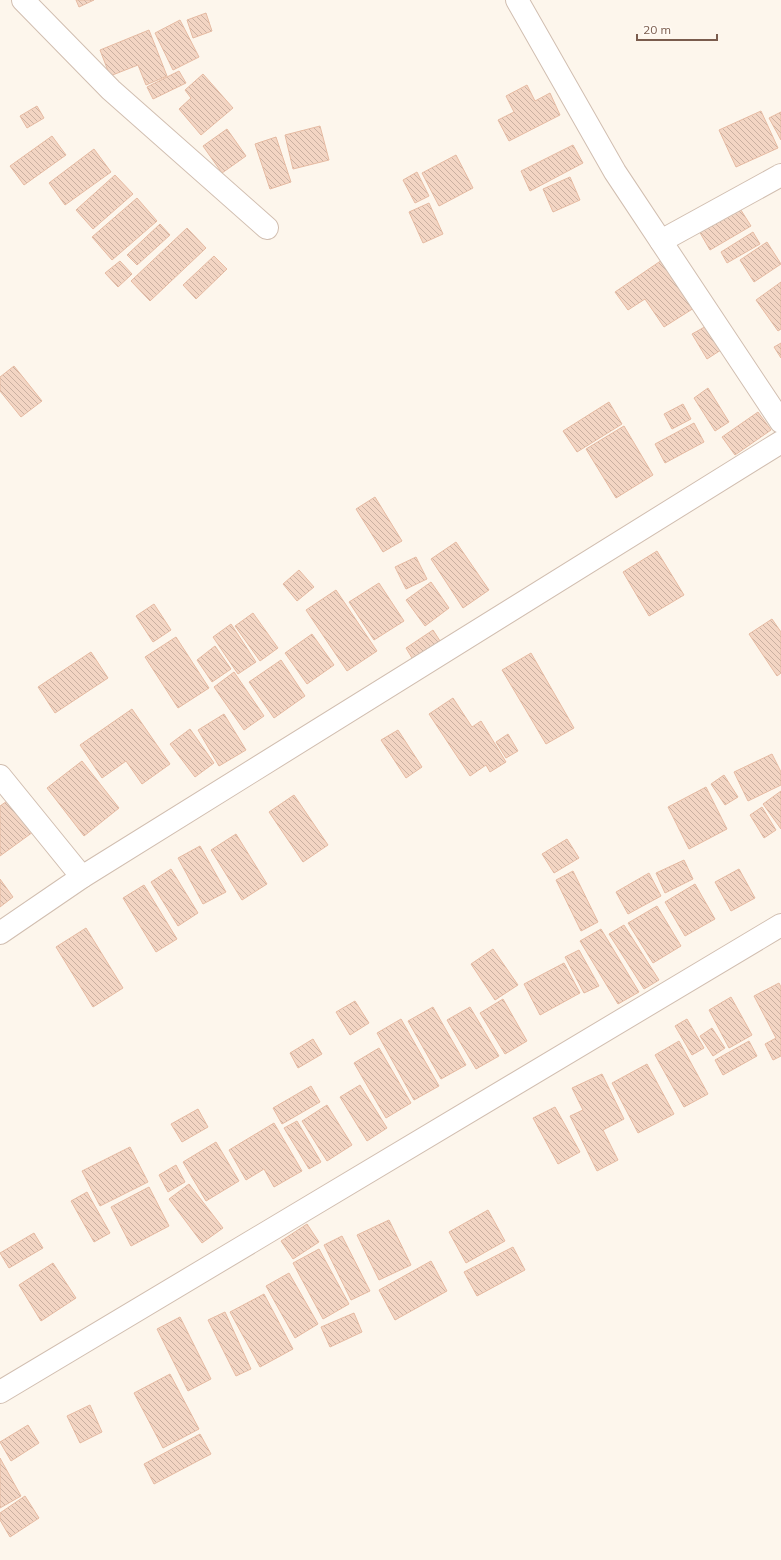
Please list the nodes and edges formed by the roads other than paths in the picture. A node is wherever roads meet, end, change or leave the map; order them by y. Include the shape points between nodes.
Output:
1 (23, 0) edge
2 (517, 0) edge
3 (781, 175) edge
4 (267, 228) dead end
5 (661, 241) junction
6 (774, 395) edge
7 (781, 422) edge
8 (781, 442) edge
9 (0, 776) edge
10 (82, 877) junction
11 (781, 925) edge
12 (0, 933) edge
13 (0, 1392) edge

1 - 4 street via 111,90
2 - 5 street via 615,172
3 - 5 street
5 - 6 street
6 - 7 street
8 - 10 street
9 - 10 street
10 - 12 street
11 - 13 street

